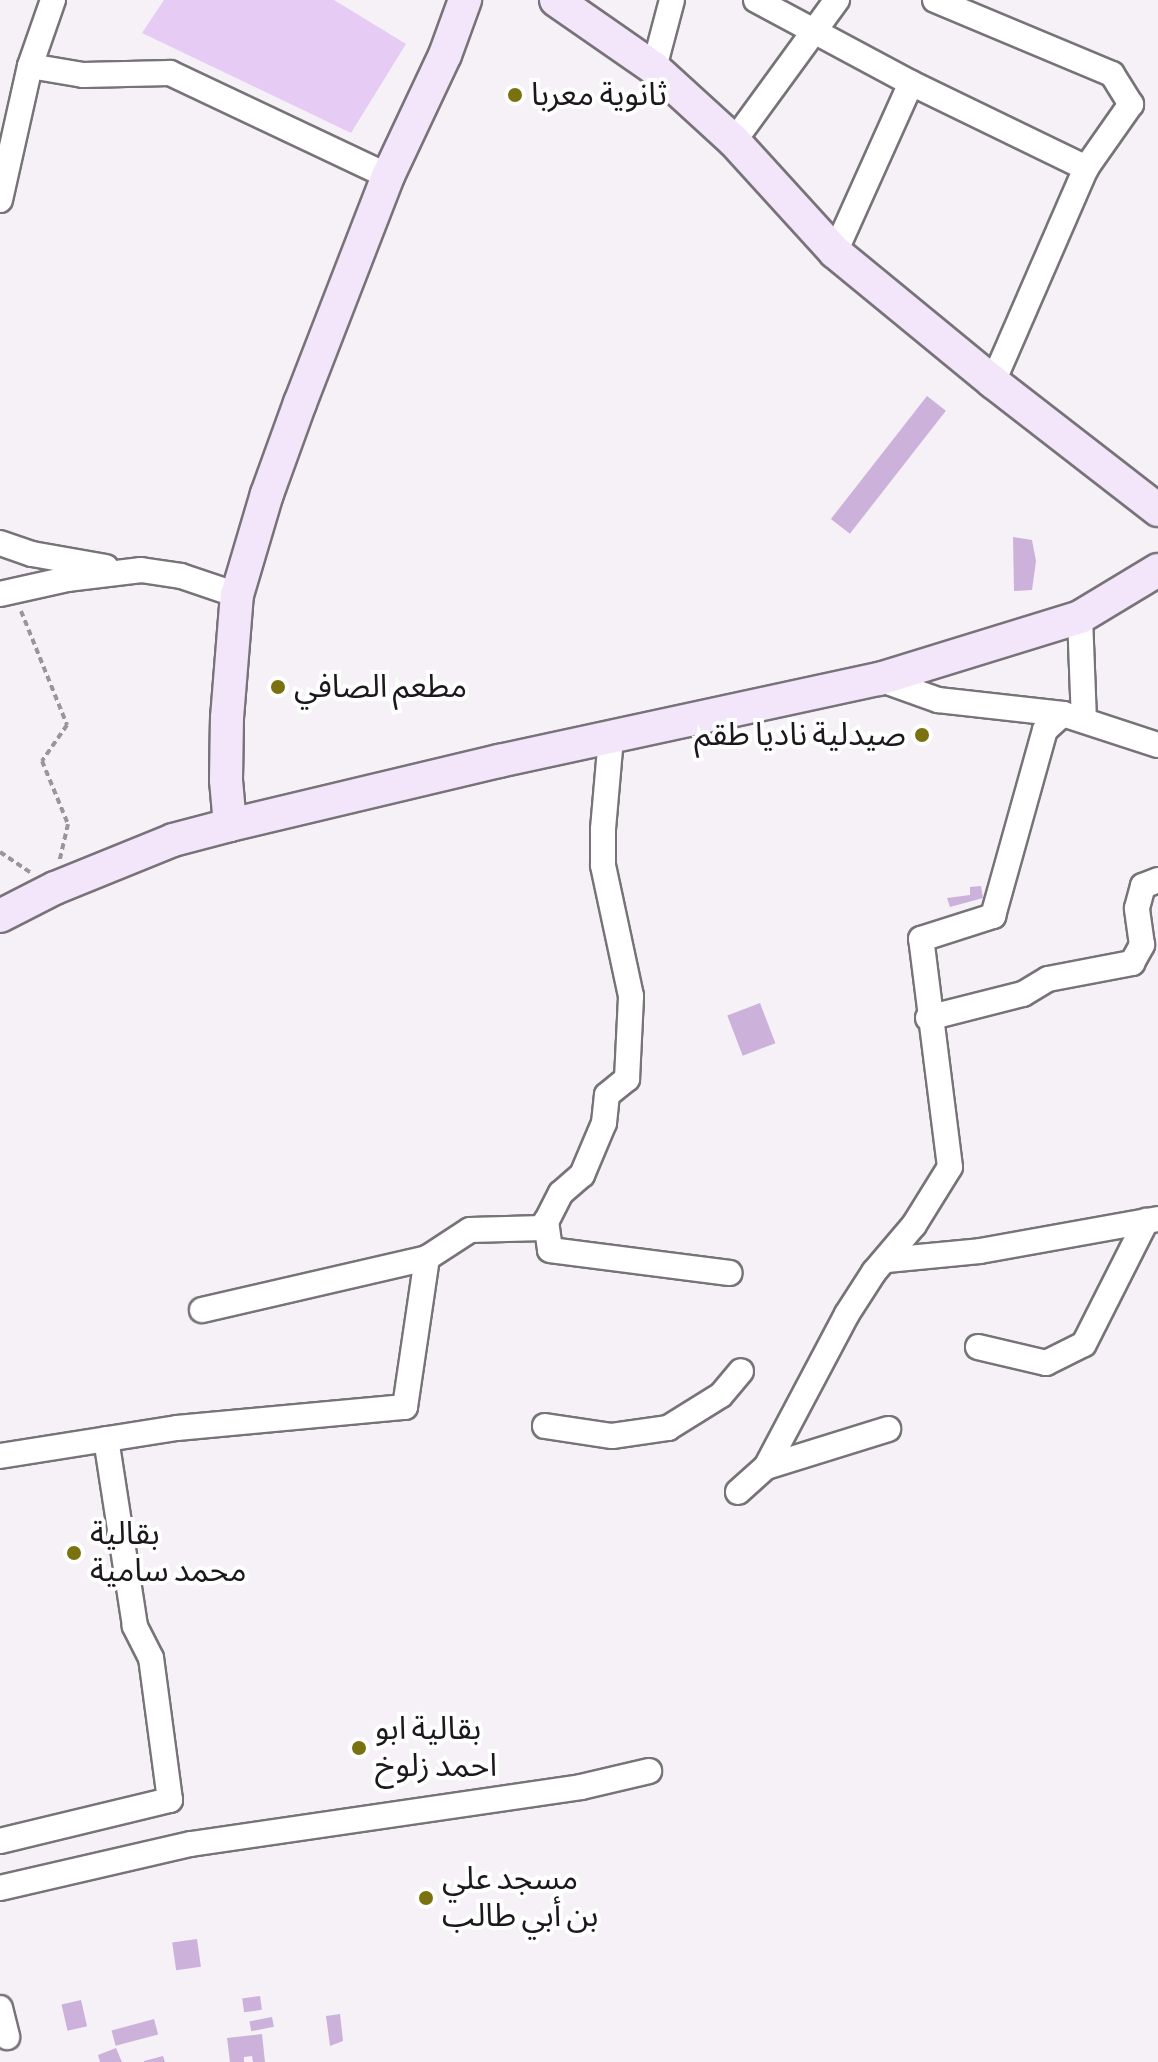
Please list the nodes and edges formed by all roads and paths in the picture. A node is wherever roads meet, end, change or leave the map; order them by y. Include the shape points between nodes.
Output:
1 (53, 0) edge
2 (465, 0) edge
3 (556, 0) edge
4 (672, 0) edge
5 (756, 0) edge
6 (837, 0) edge
7 (935, 0) edge
8 (816, 29) junction
9 (30, 66) junction
10 (654, 68) junction
11 (911, 83) junction
12 (734, 141) junction
13 (1086, 168) junction
14 (388, 176) junction
15 (0, 200) edge
16 (835, 252) junction
17 (993, 382) junction
18 (1158, 510) edge
19 (0, 543) edge
20 (1158, 570) edge
21 (125, 572) junction
22 (7, 593) edge
23 (237, 595) junction
24 (1080, 617) junction
25 (879, 679) junction
26 (1073, 717) junction
27 (611, 738) junction
28 (1158, 745) edge
29 (230, 825) junction
30 (0, 852) edge
31 (1158, 880) edge
32 (55, 888) junction
33 (0, 916) edge
34 (928, 1018) junction
35 (1152, 1220) edge
36 (546, 1221) junction
37 (427, 1258) junction
38 (887, 1260) junction
39 (730, 1273) dead end
40 (202, 1310) dead end
41 (978, 1347) dead end
42 (741, 1371) dead end
43 (545, 1426) dead end
44 (888, 1429) dead end
45 (106, 1439) junction
46 (0, 1456) edge
47 (766, 1467) junction
48 (738, 1492) dead end
49 (649, 1771) dead end
50 (0, 1841) edge
51 (0, 1888) edge
52 (0, 2008) edge
53 (7, 2037) dead end

1 - 9 street
2 - 14 main road
3 - 10 main road
4 - 10 street
5 - 8 street
6 - 8 street
7 - 13 street via 1112,74 1131,104
8 - 11 street
8 - 12 street
9 - 14 street via 83,75 170,73
9 - 15 street
10 - 12 main road
11 - 13 street
11 - 16 street
12 - 16 main road
13 - 17 street
14 - 23 main road via 267,494
16 - 17 main road
17 - 18 main road
19 - 21 street
20 - 24 main road
21 - 22 street
21 - 23 street via 181,576
22 - 32 path via 67,725 42,761 68,824
23 - 29 main road via 227,718
24 - 25 main road
24 - 26 street
25 - 26 street via 938,700
25 - 27 main road
26 - 28 street
26 - 34 street via 1045,730 993,916 921,939
27 - 29 main road
27 - 36 street via 603,865 631,996 627,1079 607,1095 604,1123 582,1175 561,1193
29 - 32 main road via 173,840
30 - 32 path
31 - 34 street via 1143,886 1137,908 1142,945 1132,963 1048,979 1023,994
32 - 33 main road
34 - 38 street via 950,1167
35 - 38 street via 980,1251
35 - 41 street via 1084,1344 1046,1363
36 - 37 street via 543,1228 470,1230
36 - 39 street via 550,1250
37 - 40 street
37 - 45 street via 405,1407
38 - 47 street via 847,1314
42 - 43 street via 721,1395 668,1428 612,1436
44 - 47 street
45 - 46 street
45 - 50 street via 135,1626 151,1658 170,1800
47 - 48 street
49 - 51 street via 581,1787 191,1844
52 - 53 street

